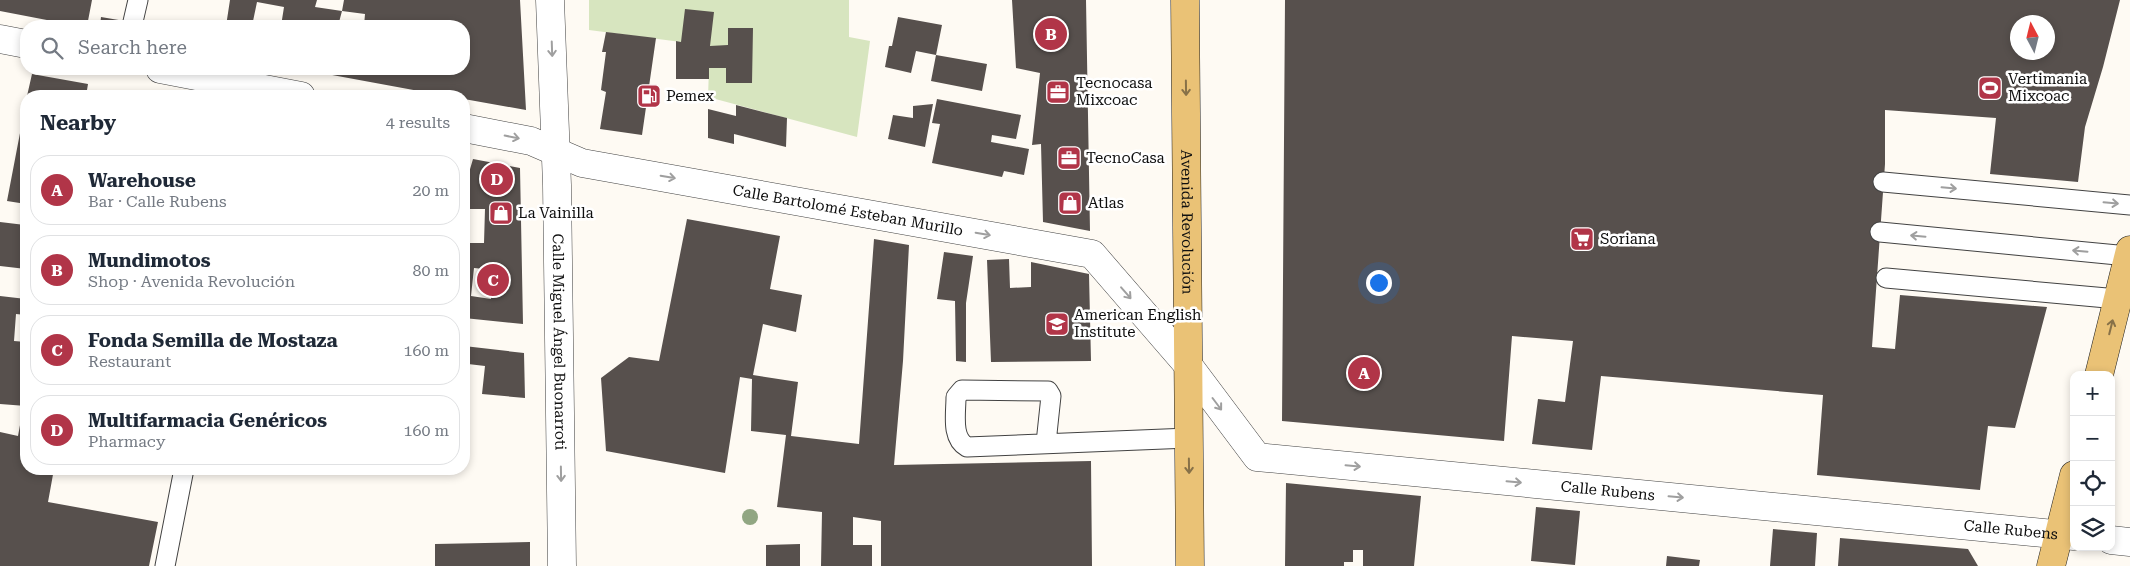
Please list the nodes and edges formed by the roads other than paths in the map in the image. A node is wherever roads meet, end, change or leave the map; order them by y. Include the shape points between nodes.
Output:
1 (138, 0) edge
2 (550, 0) edge
3 (1185, 0) edge
4 (133, 20) edge
5 (0, 39) edge
6 (20, 43) edge
7 (191, 75) edge
8 (270, 90) edge
9 (470, 129) edge
10 (556, 151) junction
11 (1883, 182) dead end
12 (2130, 205) edge
13 (1880, 232) dead end
14 (2129, 253) edge
15 (1886, 278) dead end
16 (2118, 299) junction
17 (1188, 365) junction
18 (2100, 371) edge
19 (1189, 438) junction
20 (1046, 442) junction
21 (183, 475) edge
22 (2070, 506) edge
23 (2066, 535) edge
24 (2115, 540) edge
25 (2130, 542) edge
26 (165, 566) edge
27 (562, 566) edge
28 (1190, 566) edge
29 (2051, 566) edge

1 - 4 lane
2 -> 10 street, Calle Miguel Ángel Buonarroti
3 -> 17 main road, Avenida Revolución
5 - 6 street
7 - 8 street
9 -> 10 street, Calle Bartolomé Esteban Murillo via 531,141
10 -> 17 street, Calle Bartolomé Esteban Murillo via 582,163 1092,254
10 -> 27 street, Calle Miguel Ángel Buonarroti
11 -> 12 lane
14 -> 13 lane
14 - 16 main road
15 - 16 lane
18 -> 16 main road
17 - 19 main road, Avenida Revolución
17 -> 23 street, Calle Rubens via 1258,457
19 - 20 lane
19 -> 28 main road, Avenida Revolución
20 - 20 lane via 967,447 956,436 958,392 1048,390 1051,396
21 - 26 lane
22 - 23 main road
23 - 29 main road
24 - 25 street

